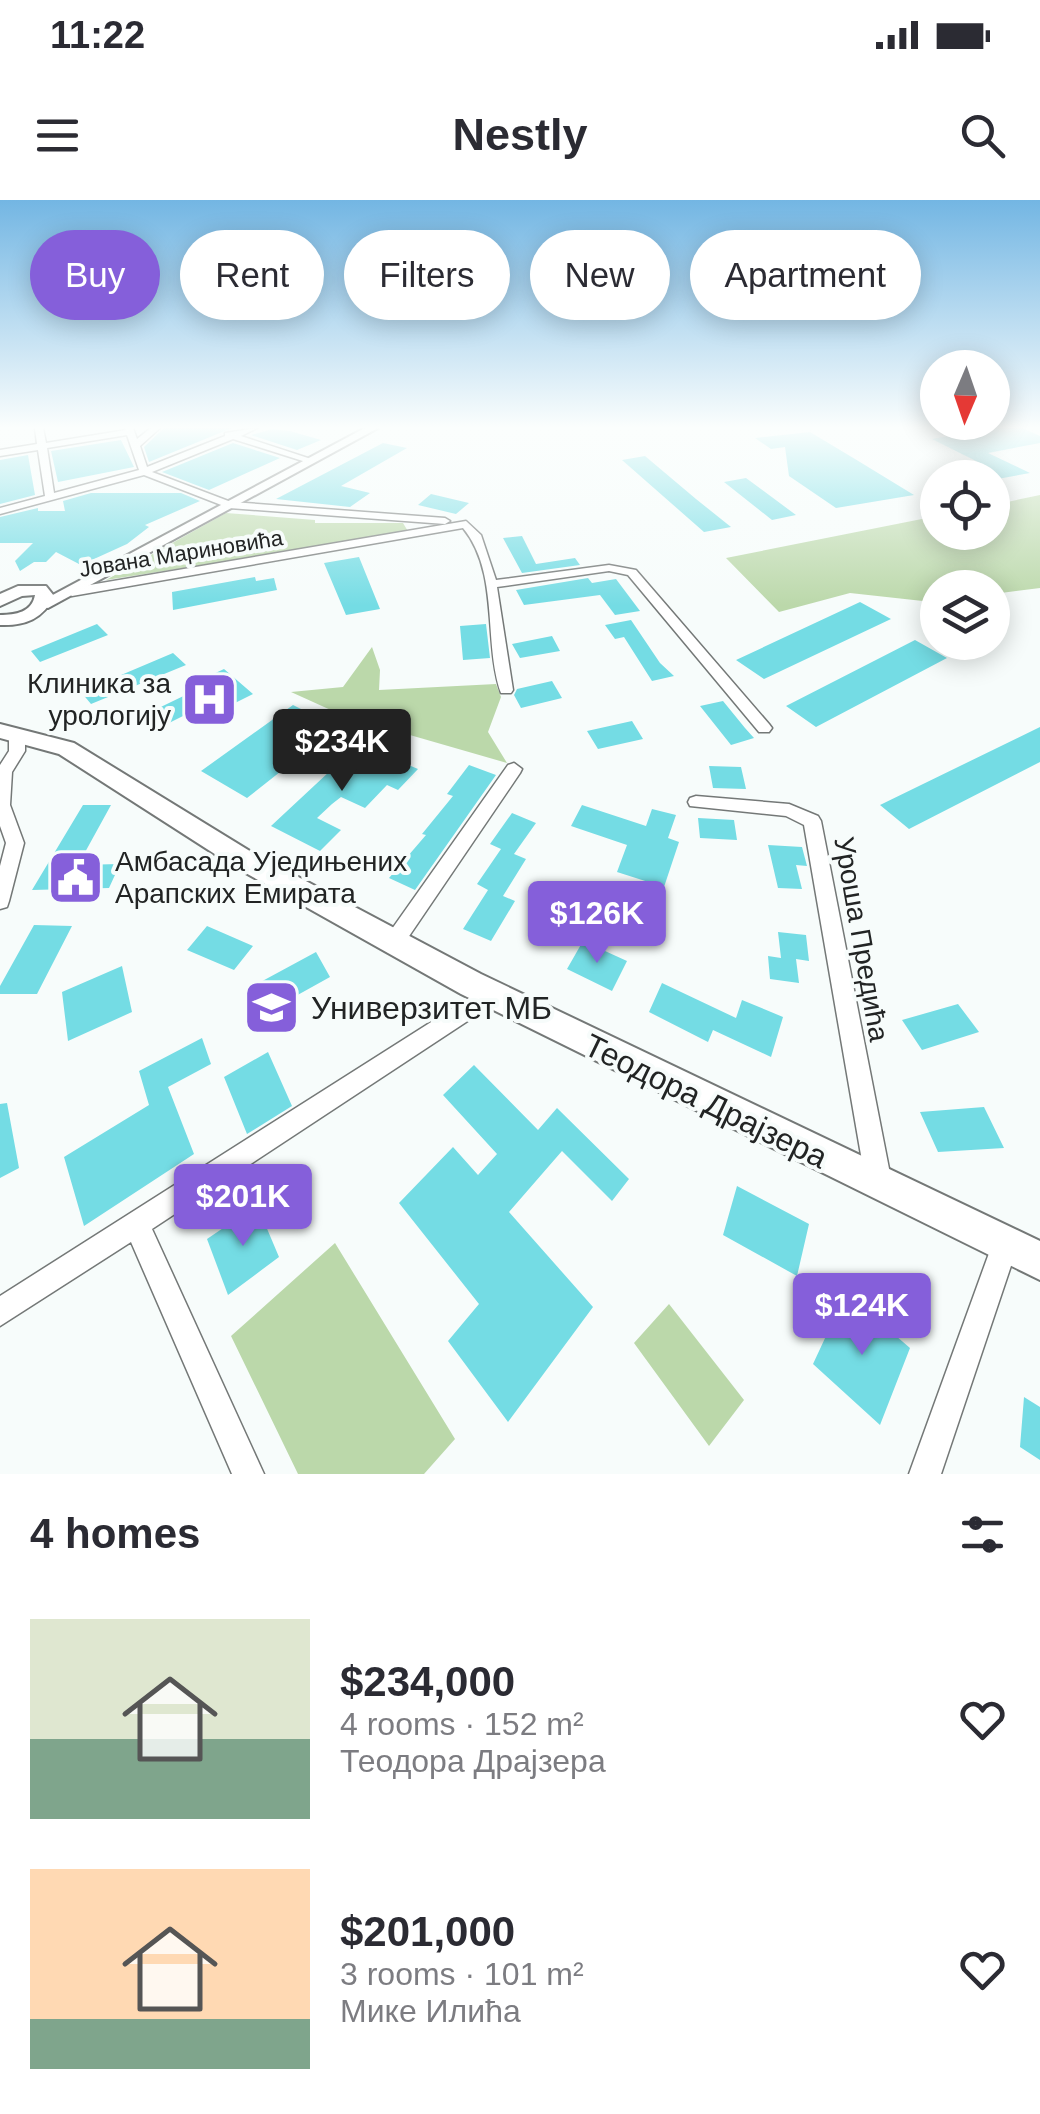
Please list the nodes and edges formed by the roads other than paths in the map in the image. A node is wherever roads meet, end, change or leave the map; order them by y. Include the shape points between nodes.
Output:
1 (48, 487) edge
2 (88, 487) edge
3 (182, 487) edge
4 (252, 487) edge
5 (50, 498) junction
6 (223, 504) junction
7 (0, 511) edge
8 (408, 518) junction
9 (466, 524) junction
10 (415, 534) junction
11 (6, 576) dead end
12 (491, 584) junction
13 (72, 592) junction
14 (38, 595) junction
15 (0, 601) edge
16 (23, 618) junction
17 (0, 620) edge
18 (0, 644) edge
19 (506, 690) dead end
20 (764, 728) dead end
21 (9, 741) edge
22 (514, 769) dead end
23 (696, 802) dead end
24 (1, 803) edge
25 (0, 902) edge
26 (394, 942) junction
27 (491, 994) junction
28 (879, 1185) junction
29 (136, 1223) junction
30 (1005, 1245) junction
31 (1040, 1261) edge
32 (0, 1312) edge
33 (248, 1474) edge
34 (925, 1474) edge

1 - 5 street
2 - 5 street
3 - 6 street, Јована Мариновића
4 - 6 street
5 - 7 street
6 - 8 street, Јована Мариновића
6 - 13 street
6 - 14 street
8 - 9 street, Јована Мариновића
8 - 10 street
9 - 10 street, Јована Мариновића
9 - 12 street
10 - 13 street, Јована Мариновића
11 - 14 main road
12 - 19 street
12 - 20 street via 609,568 632,572
13 - 14 street
14 - 15 main road via 13,593
14 - 16 main road
16 - 17 main road
16 - 18 main road
21 - 24 street
21 - 26 main road, Теодора Драјзера via 66,748 170,816
22 - 26 street
23 - 28 street, Уроша Предића via 789,810 812,822
24 - 25 street via 15,843
26 - 27 main road, Теодора Драјзера
27 - 28 main road, Теодора Драјзера
27 - 29 street
28 - 30 main road, Теодора Драјзера
29 - 32 street
29 - 33 street
30 - 31 main road, Теодора Драјзера
30 - 34 street

